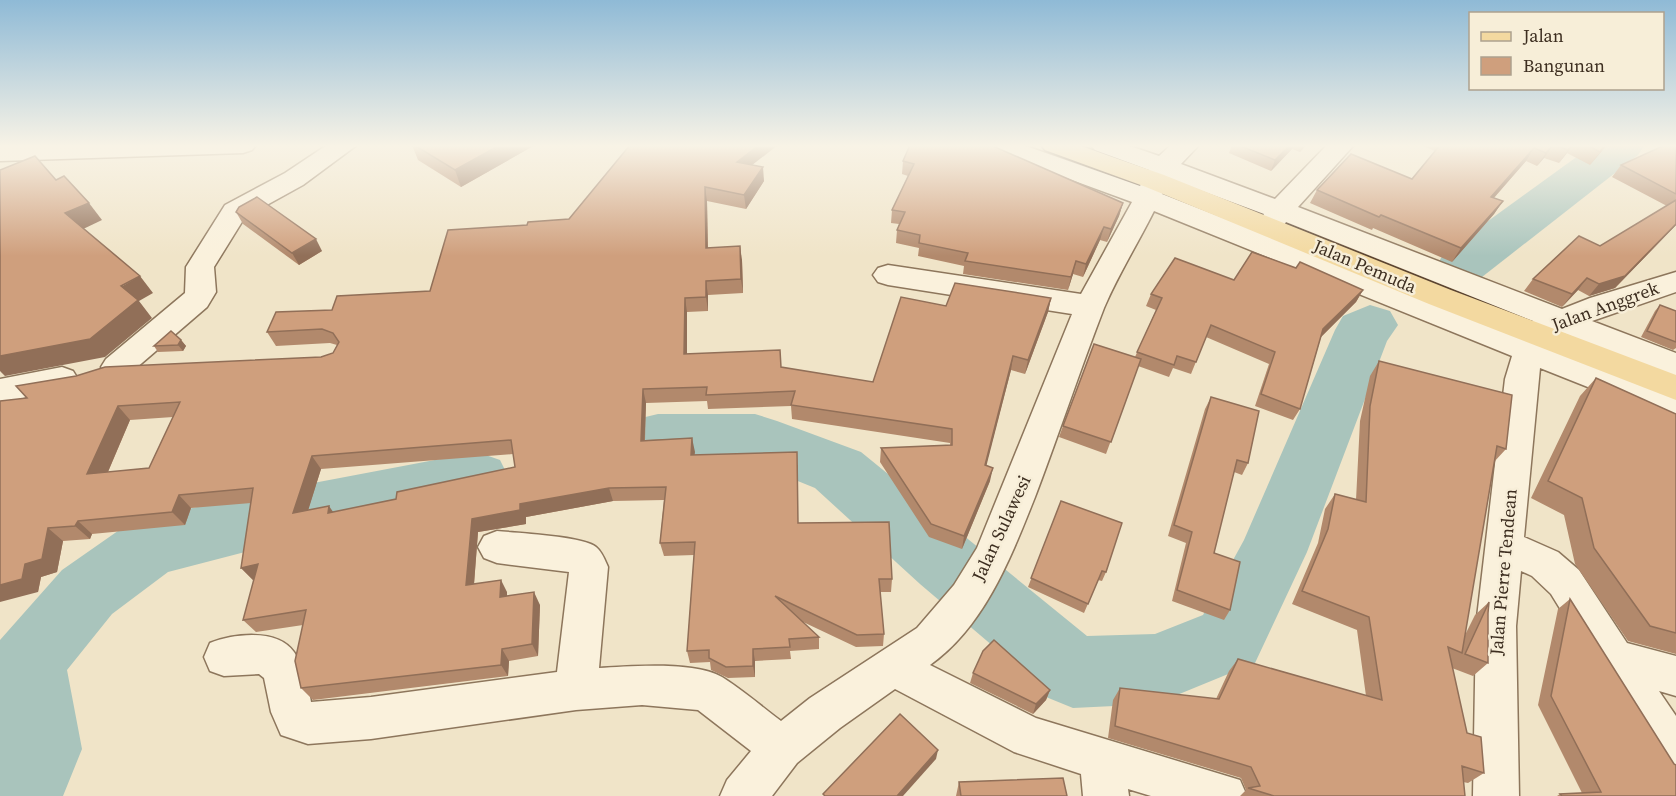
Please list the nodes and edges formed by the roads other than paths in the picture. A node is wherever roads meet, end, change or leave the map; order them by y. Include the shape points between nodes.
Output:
1 (288, 182) edge
2 (1155, 182) junction
3 (1307, 182) edge
4 (1275, 218) junction
5 (888, 275) dead end
6 (1676, 282) edge
7 (1090, 306) junction
8 (1541, 334) junction
9 (1676, 366) edge
10 (117, 367) junction
11 (159, 367) edge
12 (1676, 388) edge
13 (3, 394) edge
14 (1676, 409) edge
15 (1504, 546) junction
16 (497, 547) dead end
17 (224, 657) dead end
18 (1615, 658) junction
19 (893, 667) junction
20 (1676, 676) edge
21 (576, 690) junction
22 (782, 748) junction
23 (1676, 755) edge
24 (1103, 777) edge
25 (743, 796) edge
26 (1224, 796) edge
27 (1496, 796) edge

1 - 10 street via 235,211 200,267 201,292 196,300
2 - 4 main road, Jalan Pemuda
2 - 7 street, Jalan Sulawesi
2 - 8 street
3 - 4 street
4 - 8 main road, Jalan Pemuda via 1370,269
5 - 7 street
6 - 8 street, Jalan Anggrek
7 - 19 street, Jalan Sulawesi via 992,556 968,597 932,641
8 - 9 street
8 - 12 main road, Jalan Pemuda
8 - 14 street
8 - 15 street, Jalan Pierre Tendean via 1521,379
10 - 11 street
10 - 13 street
15 - 18 street via 1545,564 1565,582
15 - 27 street, Jalan Pierre Tendean via 1496,626
16 - 21 street via 581,557 589,567
17 - 21 street via 263,655 273,661 285,675 291,712 296,720 308,723
18 - 20 street
18 - 23 street
19 - 22 street, Jalan Sulawesi
19 - 24 street
21 - 22 street via 642,685 706,691
22 - 25 street, Jalan Sulawesi
24 - 26 street

